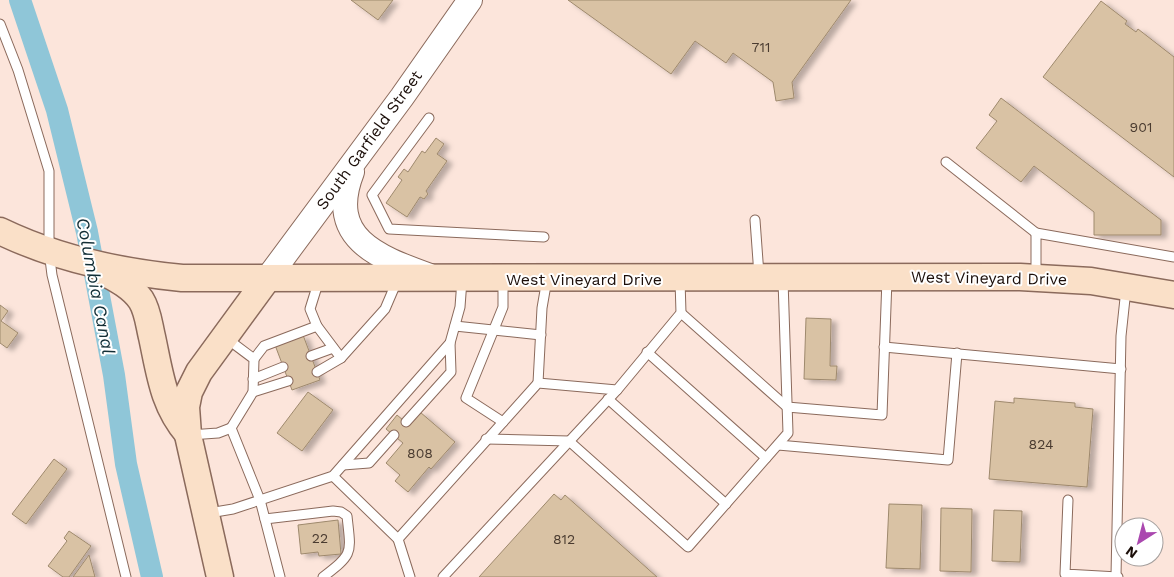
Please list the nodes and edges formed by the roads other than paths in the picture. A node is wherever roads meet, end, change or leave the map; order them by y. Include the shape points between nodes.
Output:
1 (470, 0) edge
2 (0, 24) edge
3 (429, 118) dead end
4 (358, 156) junction
5 (946, 162) dead end
6 (755, 220) dead end
7 (0, 231) edge
8 (1036, 232) junction
9 (544, 237) dead end
10 (48, 251) junction
11 (1174, 257) edge
12 (108, 271) junction
13 (887, 277) junction
14 (1036, 277) junction
15 (680, 278) junction
16 (771, 278) junction
17 (267, 279) junction
18 (319, 279) junction
19 (398, 279) junction
20 (450, 279) junction
21 (503, 279) junction
22 (547, 279) junction
23 (1126, 286) junction
24 (1174, 296) edge
25 (681, 313) junction
26 (317, 326) junction
27 (455, 326) junction
28 (494, 329) junction
29 (541, 335) junction
30 (224, 337) junction
31 (450, 343) junction
32 (884, 347) junction
33 (333, 348) junction
34 (647, 352) junction
35 (957, 354) junction
36 (311, 356) dead end
37 (341, 358) junction
38 (254, 359) junction
39 (283, 367) dead end
40 (1121, 369) junction
41 (317, 372) dead end
42 (253, 379) junction
43 (288, 381) dead end
44 (538, 383) junction
45 (617, 390) junction
46 (253, 392) junction
47 (608, 399) junction
48 (787, 407) junction
49 (406, 422) dead end
50 (503, 422) junction
51 (231, 428) junction
52 (188, 435) junction
53 (394, 435) dead end
54 (486, 439) junction
55 (569, 441) junction
56 (778, 445) junction
57 (766, 458) junction
58 (343, 465) junction
59 (333, 476) junction
60 (260, 500) junction
61 (1068, 500) dead end
62 (726, 504) junction
63 (206, 513) junction
64 (265, 519) junction
65 (398, 539) junction
66 (126, 577) edge
67 (220, 577) edge
68 (280, 577) edge
69 (323, 577) edge
70 (410, 577) edge
71 (443, 577) edge
72 (1117, 577) edge

1 - 4 street, South Garfield Street
2 - 10 lane via 18,70 49,171
3 - 9 lane via 372,195 388,229
4 - 17 street, South Garfield Street
4 - 20 street via 345,194 344,206 351,230 383,257
5 - 8 lane
6 - 16 lane
7 - 10 main road
8 - 11 lane
8 - 14 lane
10 - 12 main road
10 - 66 lane
12 - 17 main road, West Vineyard Drive via 182,278
12 - 52 main road via 141,300 148,317 167,402
13 - 14 main road, West Vineyard Drive
13 - 16 main road, West Vineyard Drive
13 - 32 lane
14 - 23 main road, West Vineyard Drive
15 - 16 main road, West Vineyard Drive
15 - 22 main road, West Vineyard Drive
15 - 25 lane
16 - 48 lane
17 - 18 main road, West Vineyard Drive
17 - 30 main road
18 - 19 main road, West Vineyard Drive
18 - 26 lane via 310,310
19 - 20 main road, West Vineyard Drive
19 - 37 lane via 385,309
20 - 21 main road, West Vineyard Drive
20 - 27 lane via 460,307
21 - 22 main road, West Vineyard Drive
21 - 28 lane via 503,308
22 - 29 lane
23 - 24 main road, West Vineyard Drive
23 - 40 lane
25 - 34 lane
25 - 48 lane
26 - 33 lane
26 - 38 lane via 264,346
27 - 28 lane
27 - 31 lane
28 - 29 lane
28 - 50 lane via 466,398
29 - 44 lane
30 - 38 lane
30 - 52 main road via 189,392 186,407
31 - 49 lane via 450,372
31 - 58 lane
32 - 35 lane
32 - 48 lane via 882,415
33 - 36 lane
33 - 37 lane
34 - 45 lane
34 - 57 lane
35 - 40 lane
35 - 56 lane via 948,460
37 - 41 lane
38 - 42 lane
39 - 42 lane
40 - 72 lane
42 - 46 lane
43 - 46 lane
44 - 45 lane
44 - 50 lane
45 - 47 lane
46 - 51 lane
47 - 55 lane
47 - 62 lane
48 - 56 lane via 788,433
50 - 54 lane
51 - 52 lane via 218,433
51 - 60 lane
52 - 63 main road
53 - 58 lane via 369,463
54 - 55 lane
54 - 65 lane
55 - 62 lane via 688,547
55 - 71 lane
56 - 57 lane
57 - 62 lane
58 - 59 lane
59 - 60 lane
59 - 65 lane
60 - 63 lane
60 - 64 lane
61 - 72 lane via 1065,574
63 - 67 main road
64 - 68 lane
64 - 69 lane via 333,512 347,516 350,548 346,559
65 - 70 lane

